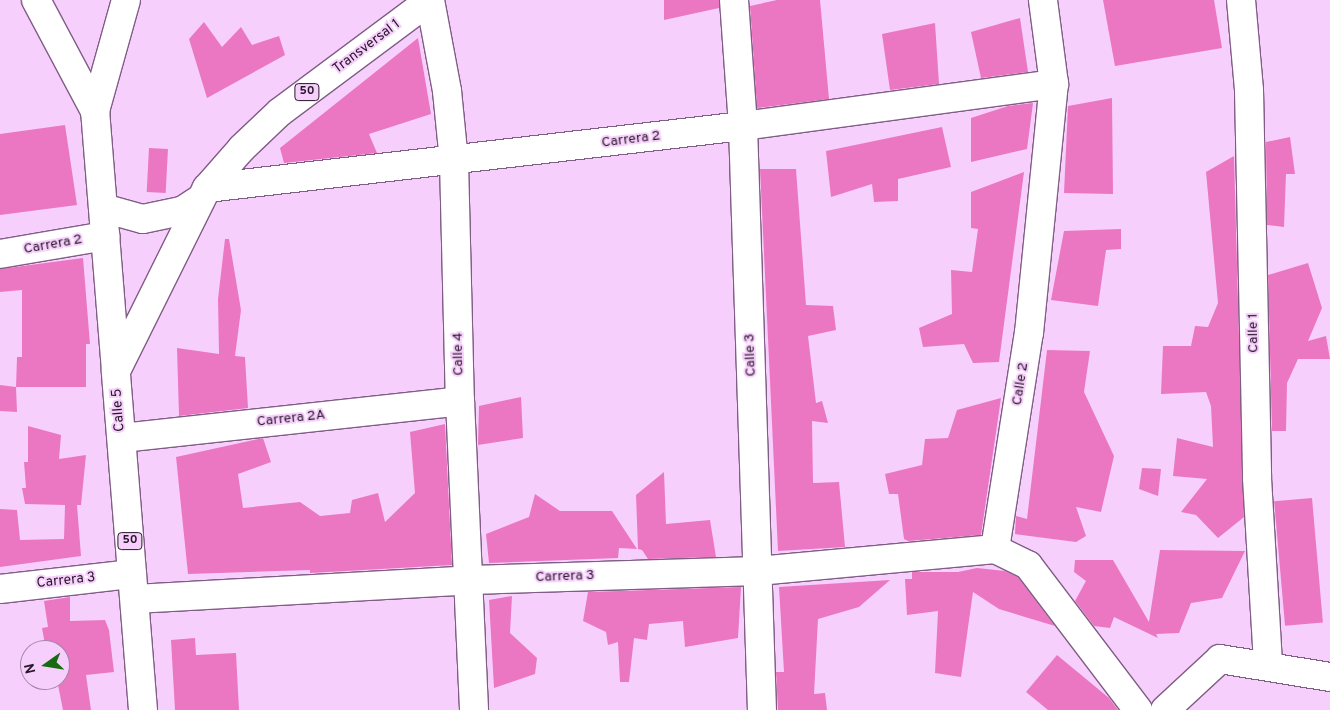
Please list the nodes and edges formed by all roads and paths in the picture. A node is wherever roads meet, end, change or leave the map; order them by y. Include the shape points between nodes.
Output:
1 (36, 0) edge
2 (126, 0) edge
3 (430, 0) edge
4 (734, 0) edge
5 (1043, 0) edge
6 (1241, 0) edge
7 (1054, 84) junction
8 (96, 111) junction
9 (743, 126) junction
10 (454, 161) junction
11 (203, 194) junction
12 (103, 208) junction
13 (105, 236) junction
14 (0, 254) edge
15 (116, 371) junction
16 (460, 400) junction
17 (122, 438) junction
18 (995, 550) junction
19 (758, 571) junction
20 (470, 580) junction
21 (133, 587) junction
22 (0, 589) edge
23 (1268, 665) junction
24 (1321, 676) edge
25 (143, 710) edge
26 (474, 710) edge
27 (762, 710) edge
28 (1138, 710) edge
29 (1165, 710) edge

1 - 8 main road, Calle 5 / 50
2 - 8 main road, Calle 5 / 50
3 - 10 main road, Calle 4 via 447,91
3 - 11 main road, Transversal 1 / 50 via 280,112 242,148
4 - 9 main road, Calle 3
5 - 7 main road, Calle 2
6 - 23 main road, Calle 1 via 1249,90 1257,478
7 - 9 main road, Carrera 2
7 - 18 main road, Calle 2 via 1029,333
8 - 12 main road, Calle 5 / 50
9 - 10 main road, Carrera 2
9 - 19 main road, Calle 3
10 - 11 main road, Carrera 2
10 - 16 main road, Calle 4
11 - 12 main road, Transversal 1 via 182,211 142,219
11 - 15 main road, Transversal 1 / 50
12 - 13 main road, Calle 5 / 50
13 - 14 main road, Carrera 2
13 - 15 main road, Calle 5 / 50
15 - 17 main road, Calle 5 / 50
16 - 17 main road, Carrera 2A
16 - 20 main road, Calle 4
17 - 21 main road, Calle 5 / 50
18 - 19 main road, Carrera 3
18 - 28 main road via 1028,565
19 - 20 main road, Carrera 3
19 - 27 main road, Calle 3
20 - 21 main road, Carrera 3
20 - 26 main road, Calle 4
21 - 22 main road, Carrera 3
21 - 25 main road, Calle 5 / 50
23 - 24 main road
23 - 29 main road via 1216,659

